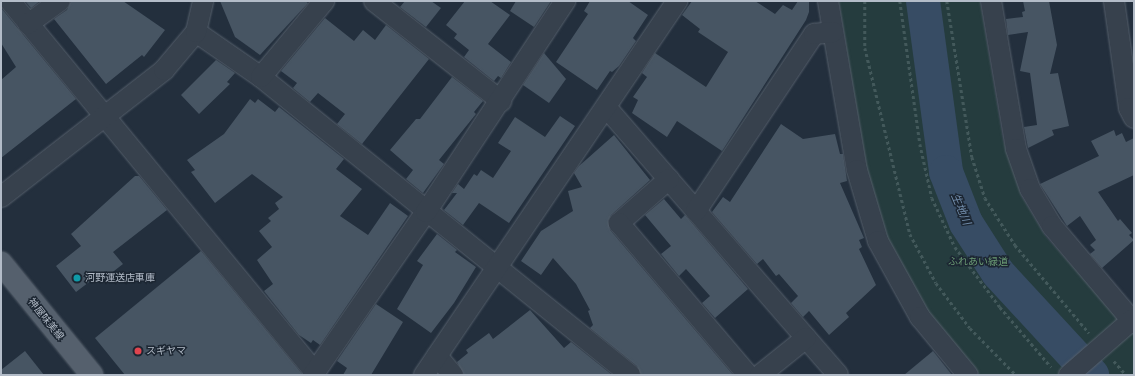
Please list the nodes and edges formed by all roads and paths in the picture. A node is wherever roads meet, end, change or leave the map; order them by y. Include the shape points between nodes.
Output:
1 (10, 1) edge
2 (60, 1) edge
3 (203, 1) edge
4 (324, 1) edge
5 (374, 1) edge
6 (565, 1) edge
7 (677, 1) edge
8 (828, 1) edge
9 (865, 1) edge
10 (900, 1) edge
11 (947, 1) edge
12 (991, 1) edge
13 (1114, 1) edge
14 (28, 24) junction
15 (196, 32) junction
16 (833, 32) junction
17 (261, 77) junction
18 (501, 101) junction
19 (606, 107) junction
20 (106, 116) junction
21 (1134, 118) edge
22 (669, 180) junction
23 (1, 197) edge
24 (696, 211) junction
25 (426, 212) junction
26 (1, 263) edge
27 (497, 269) junction
28 (1133, 322) edge
29 (806, 338) junction
30 (1102, 348) junction
31 (437, 356) junction
32 (1061, 372) edge
33 (314, 374) edge
34 (92, 375) edge
35 (424, 375) edge
36 (453, 375) edge
37 (630, 375) edge
38 (748, 375) edge
39 (760, 375) edge
40 (838, 375) edge
41 (968, 375) edge
42 (1016, 375) edge
43 (1126, 375) edge

1 - 14 street
2 - 14 street
3 - 15 street
4 - 17 street
5 - 18 street
6 - 18 street
7 - 19 street
8 - 16 street
9 - 42 path via 865,48 910,234 936,283 970,328
10 - 32 path via 920,144 932,198 955,247
11 - 30 path via 972,157 985,198 1016,245
12 - 28 street via 1016,148 1030,189 1052,226
13 - 21 street via 1129,108
14 - 20 street
15 - 17 street
15 - 20 street via 164,70
16 - 24 street via 814,34
16 - 41 street via 858,170 878,241 920,317
17 - 25 street
18 - 25 street
19 - 22 street
19 - 27 street
20 - 23 street
20 - 33 street
22 - 24 street
22 - 38 street via 619,223
24 - 29 street
25 - 27 street
25 - 33 street
26 - 34 main road, 神屋味美線
27 - 31 street
27 - 37 street
28 - 30 street
29 - 39 street
29 - 40 street
30 - 32 street
30 - 43 path
31 - 35 street
31 - 36 street

